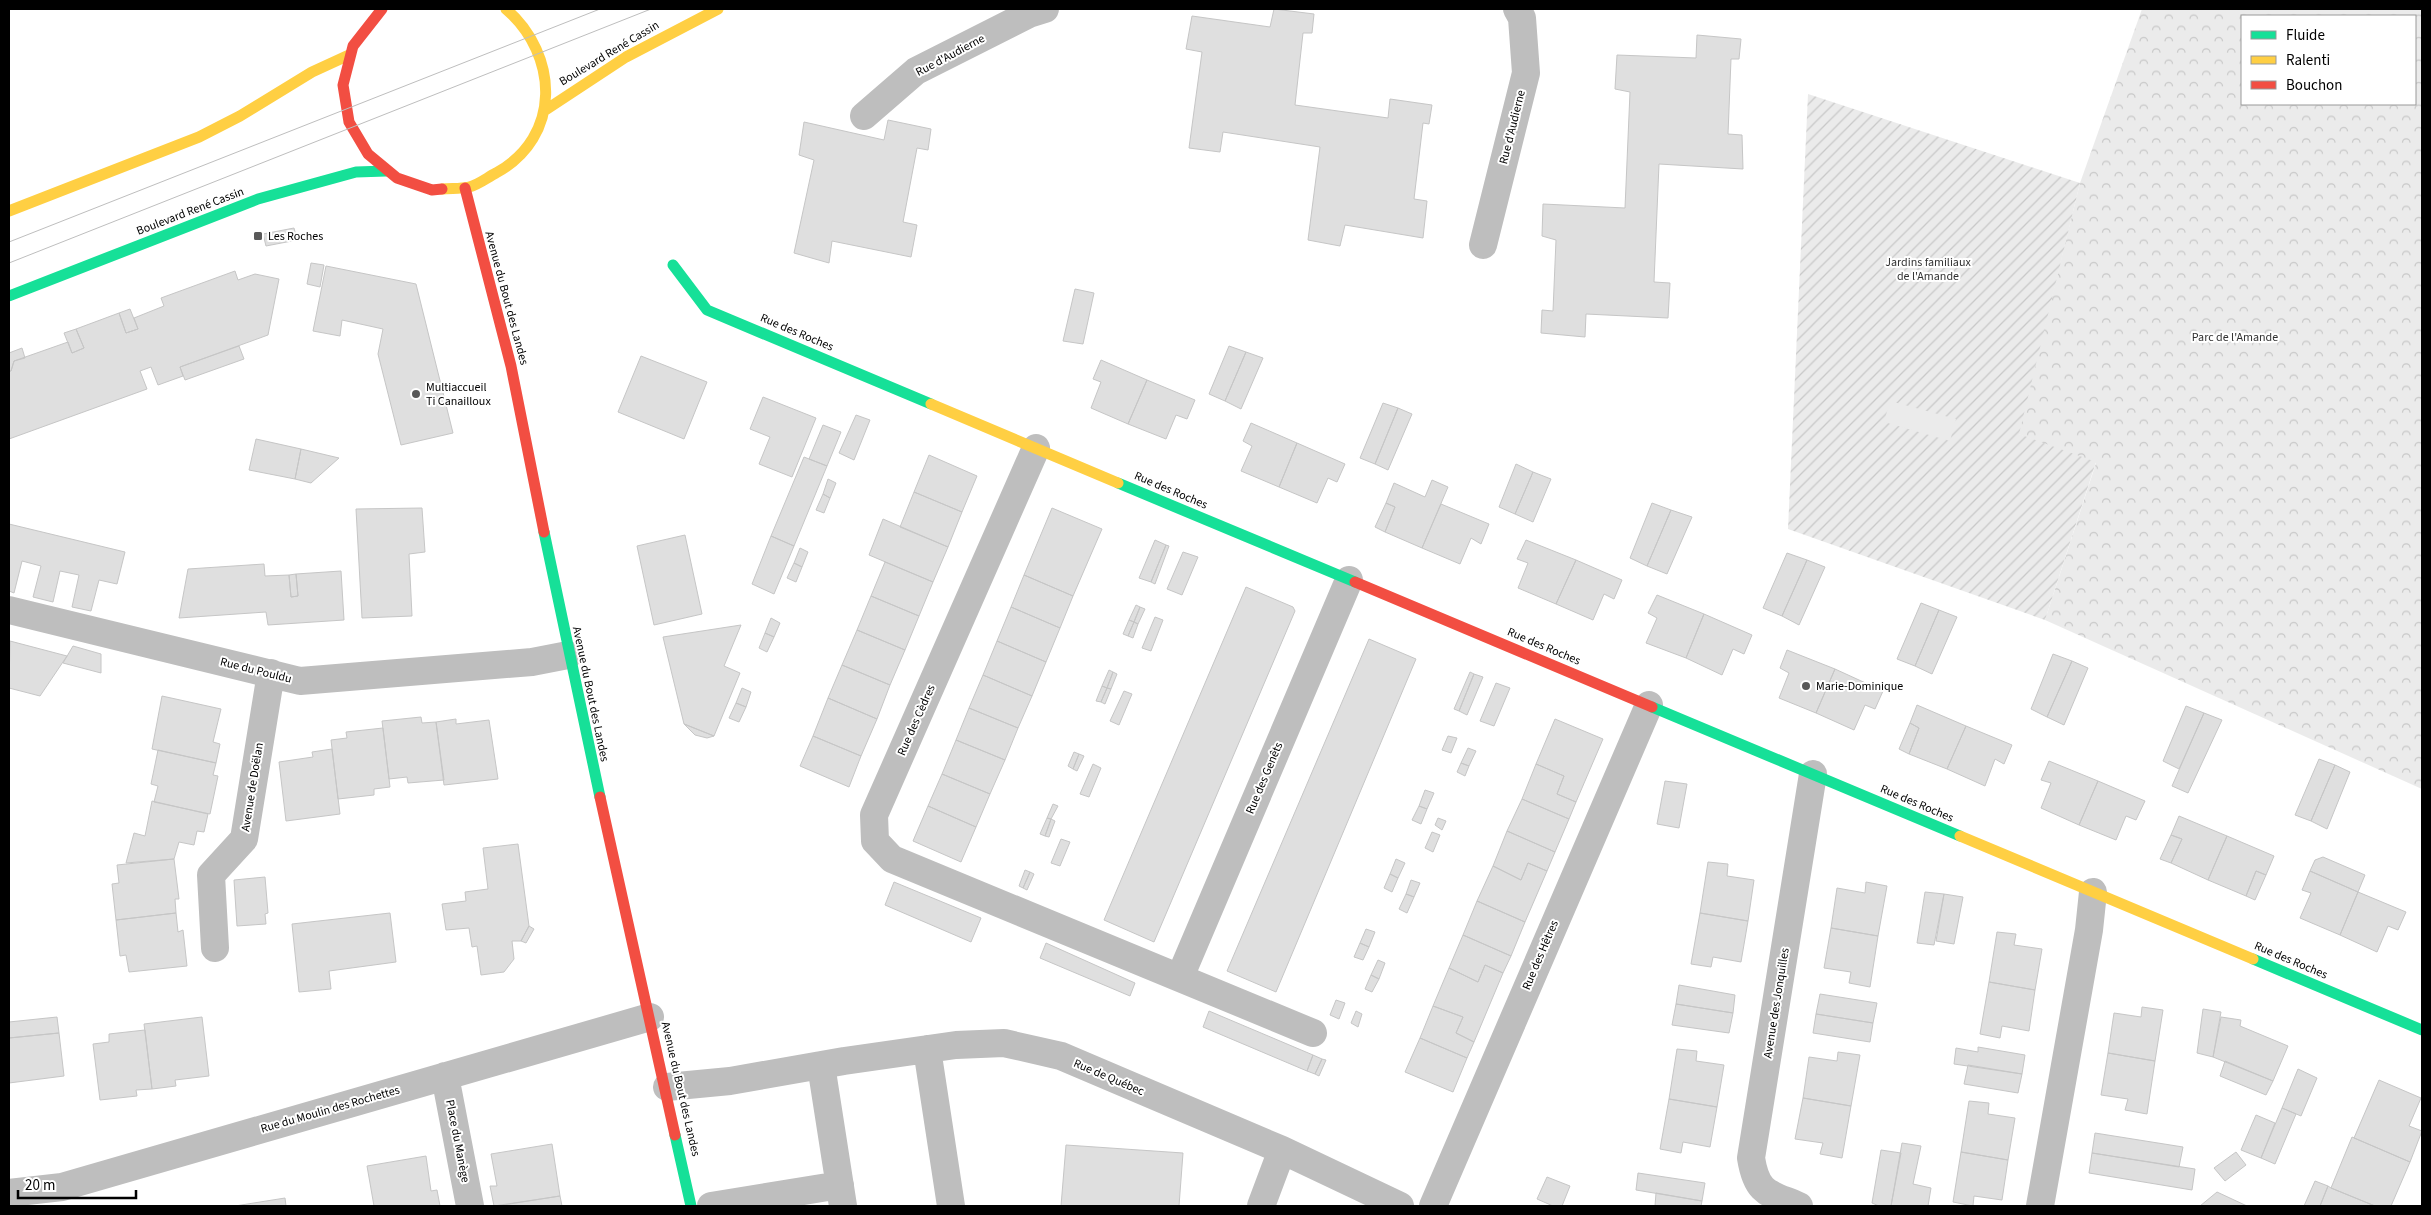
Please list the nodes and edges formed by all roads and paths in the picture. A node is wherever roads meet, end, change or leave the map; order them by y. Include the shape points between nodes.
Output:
1 (382, 9) edge
2 (506, 9) edge
3 (718, 9) edge
4 (1045, 9) edge
5 (1517, 9) edge
6 (349, 55) junction
7 (544, 111) junction
8 (864, 116) dead end
9 (386, 171) junction
10 (465, 188) junction
11 (9, 211) edge
12 (1483, 245) dead end
13 (673, 264) dead end
14 (9, 296) edge
15 (1036, 448) junction
16 (1349, 580) junction
17 (9, 610) edge
18 (568, 655) junction
19 (271, 673) junction
20 (1649, 705) junction
21 (1813, 774) junction
22 (2093, 892) junction
23 (215, 948) dead end
24 (1180, 977) junction
25 (650, 1017) junction
26 (2422, 1030) edge
27 (1313, 1033) dead end
28 (928, 1049) junction
29 (821, 1065) junction
30 (445, 1076) junction
31 (666, 1088) junction
32 (1282, 1150) junction
33 (9, 1193) edge
34 (841, 1196) edge
35 (470, 1206) edge
36 (691, 1206) edge
37 (711, 1206) edge
38 (951, 1206) edge
39 (1261, 1206) edge
40 (1400, 1206) edge
41 (1433, 1206) edge
42 (1800, 1206) edge
43 (2040, 1206) edge

1 - 6 street via 368,22
2 - 7 street via 522,23 539,53 546,82
3 - 7 street, Boulevard René Cassin via 626,57
4 - 8 street, Rue d'Audierne via 916,71
5 - 12 street, Rue d'Audierne via 1522,18 1526,73
6 - 9 street via 343,82 348,118 365,152
6 - 11 street via 312,72 199,138
7 - 10 street via 538,130 516,161 501,174
9 - 10 street via 416,186
9 - 14 street, Boulevard René Cassin via 356,172 258,199
10 - 18 street, Avenue du Bout des Landes via 511,366
13 - 15 street, Rue des Roches via 707,310
15 - 16 street, Rue des Roches
15 - 24 street, Rue des Cèdres via 874,815 875,841 892,860
16 - 20 street, Rue des Roches
16 - 24 street, Rue des Genêts
17 - 19 street, Rue du Pouldu
18 - 19 street, Rue du Pouldu via 532,662 300,681
18 - 25 street, Avenue du Bout des Landes
19 - 23 street, Avenue de Doëlan via 244,838 211,875
20 - 21 street, Rue des Roches
20 - 41 street, Rue des Hêtres
21 - 22 street, Rue des Roches
21 - 42 street, Avenue des Jonquilles via 1751,1158 1753,1173 1762,1190
22 - 26 street, Rue des Roches
22 - 43 street
24 - 27 street
25 - 30 street, Rue du Moulin des Rochettes
25 - 31 street, Avenue du Bout des Landes
28 - 29 street, Rue de Québec
28 - 32 street, Rue de Québec via 1004,1043 1061,1056
28 - 38 street
29 - 31 street, Rue de Québec
29 - 34 street
30 - 33 street, Rue du Moulin des Rochettes via 62,1187
30 - 35 street, Place du Manège
31 - 36 street, Avenue du Bout des Landes
32 - 39 street
32 - 40 street, Rue de Québec
34 - 37 street

